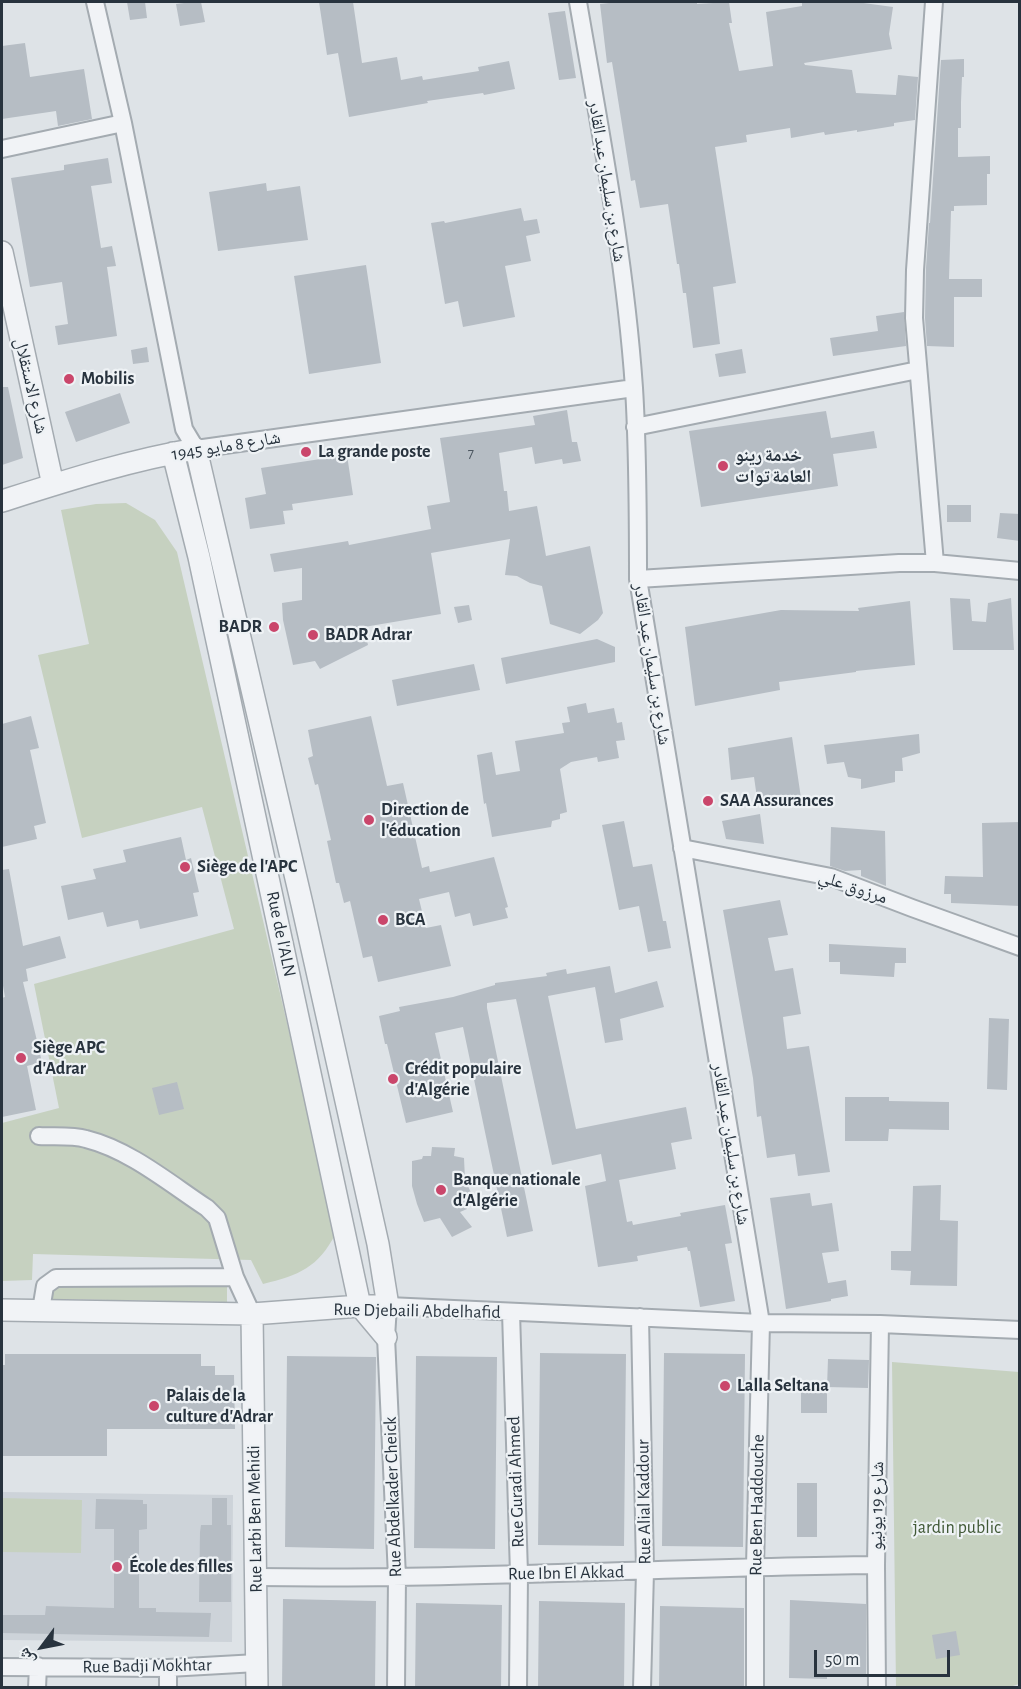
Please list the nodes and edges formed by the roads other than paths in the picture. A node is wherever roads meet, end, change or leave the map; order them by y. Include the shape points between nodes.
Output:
1 (95, 2) edge
2 (578, 2) edge
3 (934, 2) edge
4 (123, 123) junction
5 (2, 149) edge
6 (2, 255) edge
7 (6, 296) edge
8 (918, 370) junction
9 (634, 388) junction
10 (635, 427) junction
11 (184, 429) junction
12 (196, 448) junction
13 (173, 453) junction
14 (53, 485) junction
15 (2, 501) edge
16 (935, 563) junction
17 (1020, 571) edge
18 (638, 579) junction
19 (682, 848) junction
20 (302, 904) junction
21 (276, 911) junction
22 (1020, 947) edge
23 (39, 1136) dead end
24 (235, 1277) junction
25 (360, 1306) junction
26 (388, 1306) junction
27 (2, 1310) edge
28 (41, 1310) junction
29 (511, 1312) junction
30 (252, 1314) junction
31 (640, 1317) junction
32 (761, 1323) junction
33 (880, 1324) junction
34 (1020, 1330) edge
35 (386, 1337) junction
36 (876, 1565) junction
37 (755, 1566) junction
38 (645, 1571) junction
39 (519, 1574) junction
40 (396, 1576) junction
41 (256, 1577) junction
42 (257, 1663) junction
43 (38, 1666) junction
44 (2, 1667) edge
45 (168, 1668) junction
46 (37, 1688) edge
47 (168, 1688) edge
48 (258, 1688) edge
49 (396, 1688) edge
50 (518, 1688) edge
51 (642, 1688) edge
52 (755, 1688) edge
53 (877, 1688) edge

1 - 4 street
2 - 9 street, شارع بن سليمان عبد القادر via 610,191
3 - 8 street via 915,270
4 - 5 street
4 - 11 street
6 - 7 street, شارع الاستقلال
7 - 14 street, شارع الاستقلال
8 - 10 street
8 - 16 street
9 - 10 street, شارع بن سليمان عبد القادر
9 - 12 street, شارع 8 مايو 1945
10 - 18 street, شارع بن سليمان عبد القادر
11 - 12 street
11 - 13 street
12 - 13 street, شارع 8 مايو 1945
12 - 20 street, Rue de l'ALN
13 - 14 street, شارع 8 مايو 1945
13 - 21 street, Rue de l'ALN
14 - 15 street, شارع 8 مايو 1945
16 - 17 street
16 - 18 street
18 - 19 street, شارع بن سليمان عبد القادر
19 - 22 street, مرزوق علي via 831,877
19 - 32 street, شارع بن سليمان عبد القادر
20 - 21 street
20 - 26 street, Rue de l'ALN via 378,1244
21 - 25 street, Rue de l'ALN
23 - 24 street via 84,1138 108,1147 207,1208 222,1228
24 - 28 street via 56,1278 45,1286
24 - 30 street
25 - 26 street, Rue Djebaili Abdelhafid
25 - 30 street, Rue Djebaili Abdelhafid
25 - 35 street, Rue de l'ALN
26 - 29 street, Rue Djebaili Abdelhafid
26 - 35 street, Rue Abdelkader Cheick
27 - 28 street, Rue Djebaili Abdelhafid
28 - 30 street, Rue Djebaili Abdelhafid
29 - 31 street, Rue Djebaili Abdelhafid
29 - 39 street, Rue Guradi Ahmed
30 - 41 street, Rue Larbi Ben Mehidi
31 - 32 street, Rue Djebaili Abdelhafid
31 - 38 street, Rue Alial Kaddour
32 - 33 street, Rue Djebaili Abdelhafid
32 - 37 street, Rue Ben Haddouche
33 - 34 street, Rue Djebaili Abdelhafid
33 - 36 street, شارع 19 يونيو
35 - 40 street, Rue Abdelkader Cheick
36 - 37 street, Rue Ibn El Akkad
36 - 53 street, شارع 19 يونيو
37 - 38 street, Rue Ibn El Akkad
37 - 52 street, Rue Ben Haddouche
38 - 39 street, Rue Ibn El Akkad
38 - 51 street, Rue Alial Kaddour
39 - 40 street, Rue Ibn El Akkad
39 - 50 street, Rue Guradi Ahmed
40 - 41 street, Rue Ibn El Akkad
40 - 49 street, Rue Abdelkader Cheick
41 - 42 street, Rue Larbi Ben Mehidi
42 - 45 street, Rue Badji Mokhtar
42 - 48 street, Rue Larbi Ben Mehidi
43 - 44 street, Rue Badji Mokhtar
43 - 45 street, Rue Badji Mokhtar
43 - 46 street
45 - 47 street

